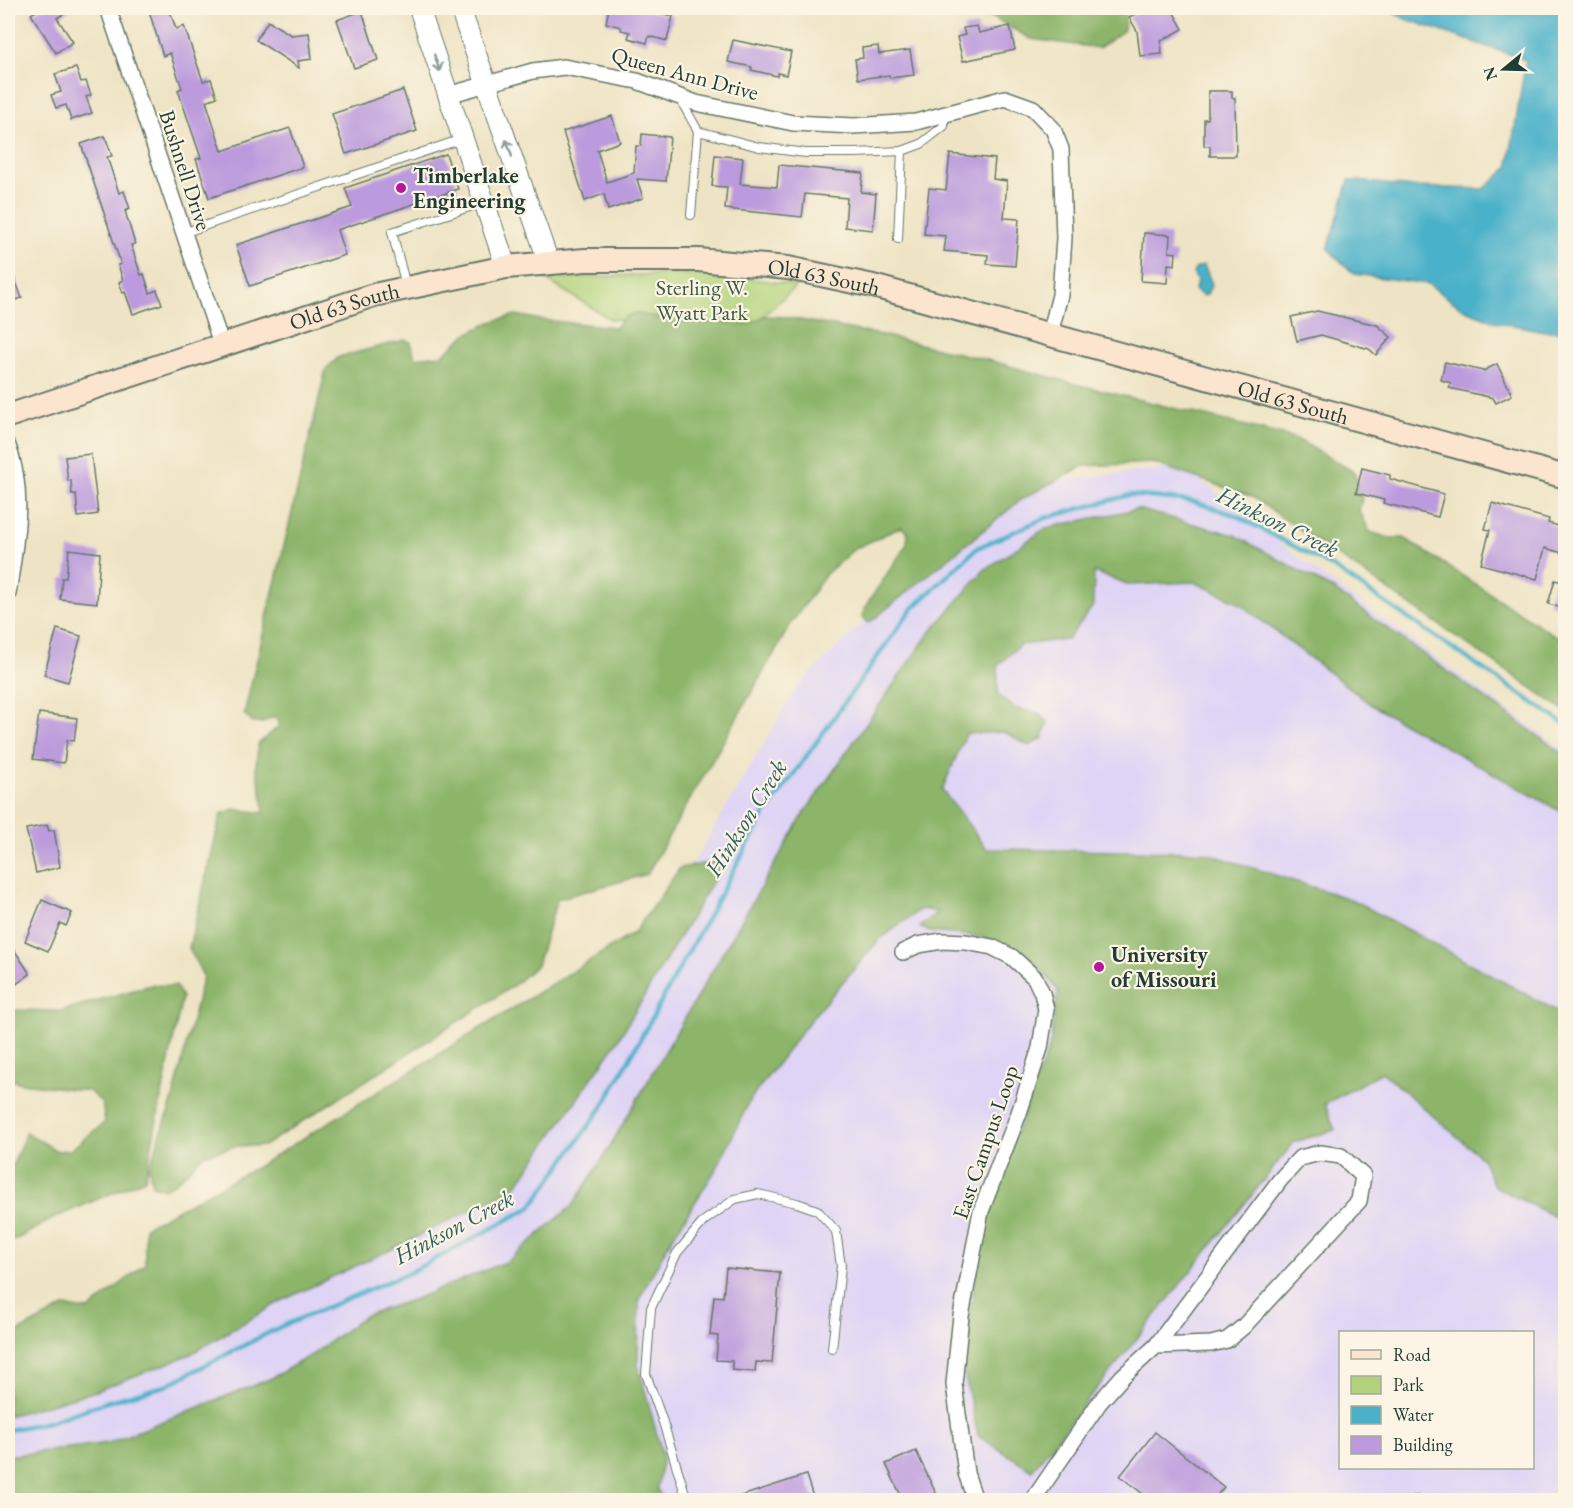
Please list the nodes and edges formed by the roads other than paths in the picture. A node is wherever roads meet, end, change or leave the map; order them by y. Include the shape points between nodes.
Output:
1 (108, 8) edge
2 (419, 8) edge
3 (460, 8) edge
4 (486, 83) junction
5 (448, 95) junction
6 (680, 98) junction
7 (944, 114) junction
8 (698, 131) junction
9 (462, 139) junction
10 (902, 151) junction
11 (483, 202) junction
12 (691, 215) dead end
13 (183, 233) junction
14 (898, 239) dead end
15 (549, 263) junction
16 (506, 267) junction
17 (407, 287) junction
18 (1050, 334) junction
19 (222, 346) junction
20 (8, 416) edge
21 (8, 446) edge
22 (1566, 477) edge
23 (8, 594) edge
24 (903, 952) dead end
25 (1156, 1346) junction
26 (832, 1348) dead end
27 (687, 1500) edge
28 (975, 1500) edge
29 (1033, 1500) edge

1 - 13 street, Bushnell Drive
2 -> 5 street
3 - 4 street
4 - 5 street, Queen Ann Drive
4 - 6 street, Queen Ann Drive via 564,67 637,81
15 -> 4 street
5 - 9 street
6 - 7 street, Queen Ann Drive via 793,123 854,126 916,122
6 - 8 lane
7 - 10 lane via 944,126 921,144
7 - 18 street, Queen Ann Drive via 1005,98 1033,108 1053,129 1061,149 1064,238 1059,294
8 - 10 lane via 759,147 806,153
8 - 12 lane
9 - 11 street
9 - 13 lane
10 - 14 lane
11 - 16 street
11 - 17 lane via 392,232
13 - 19 street, Bushnell Drive
15 - 16 main road, Old 63 South
15 - 18 main road, Old 63 South via 698,260 788,268 873,286
16 - 17 main road, Old 63 South
17 - 19 main road, Old 63 South
18 - 22 main road, Old 63 South
19 - 20 main road, Old 63 South
21 - 23 street via 19,502
24 - 28 street, East Campus Loop via 942,941 992,947 1012,957 1035,978 1046,1009 1040,1048 981,1211 961,1316 954,1384 966,1473
25 - 25 street via 1211,1344 1227,1340 1243,1327 1359,1201 1363,1176 1341,1155 1320,1153 1300,1158
25 - 29 street via 1099,1403
26 - 27 lane via 841,1266 836,1231 818,1210 758,1194 735,1199 704,1221 677,1253 651,1308 646,1374

